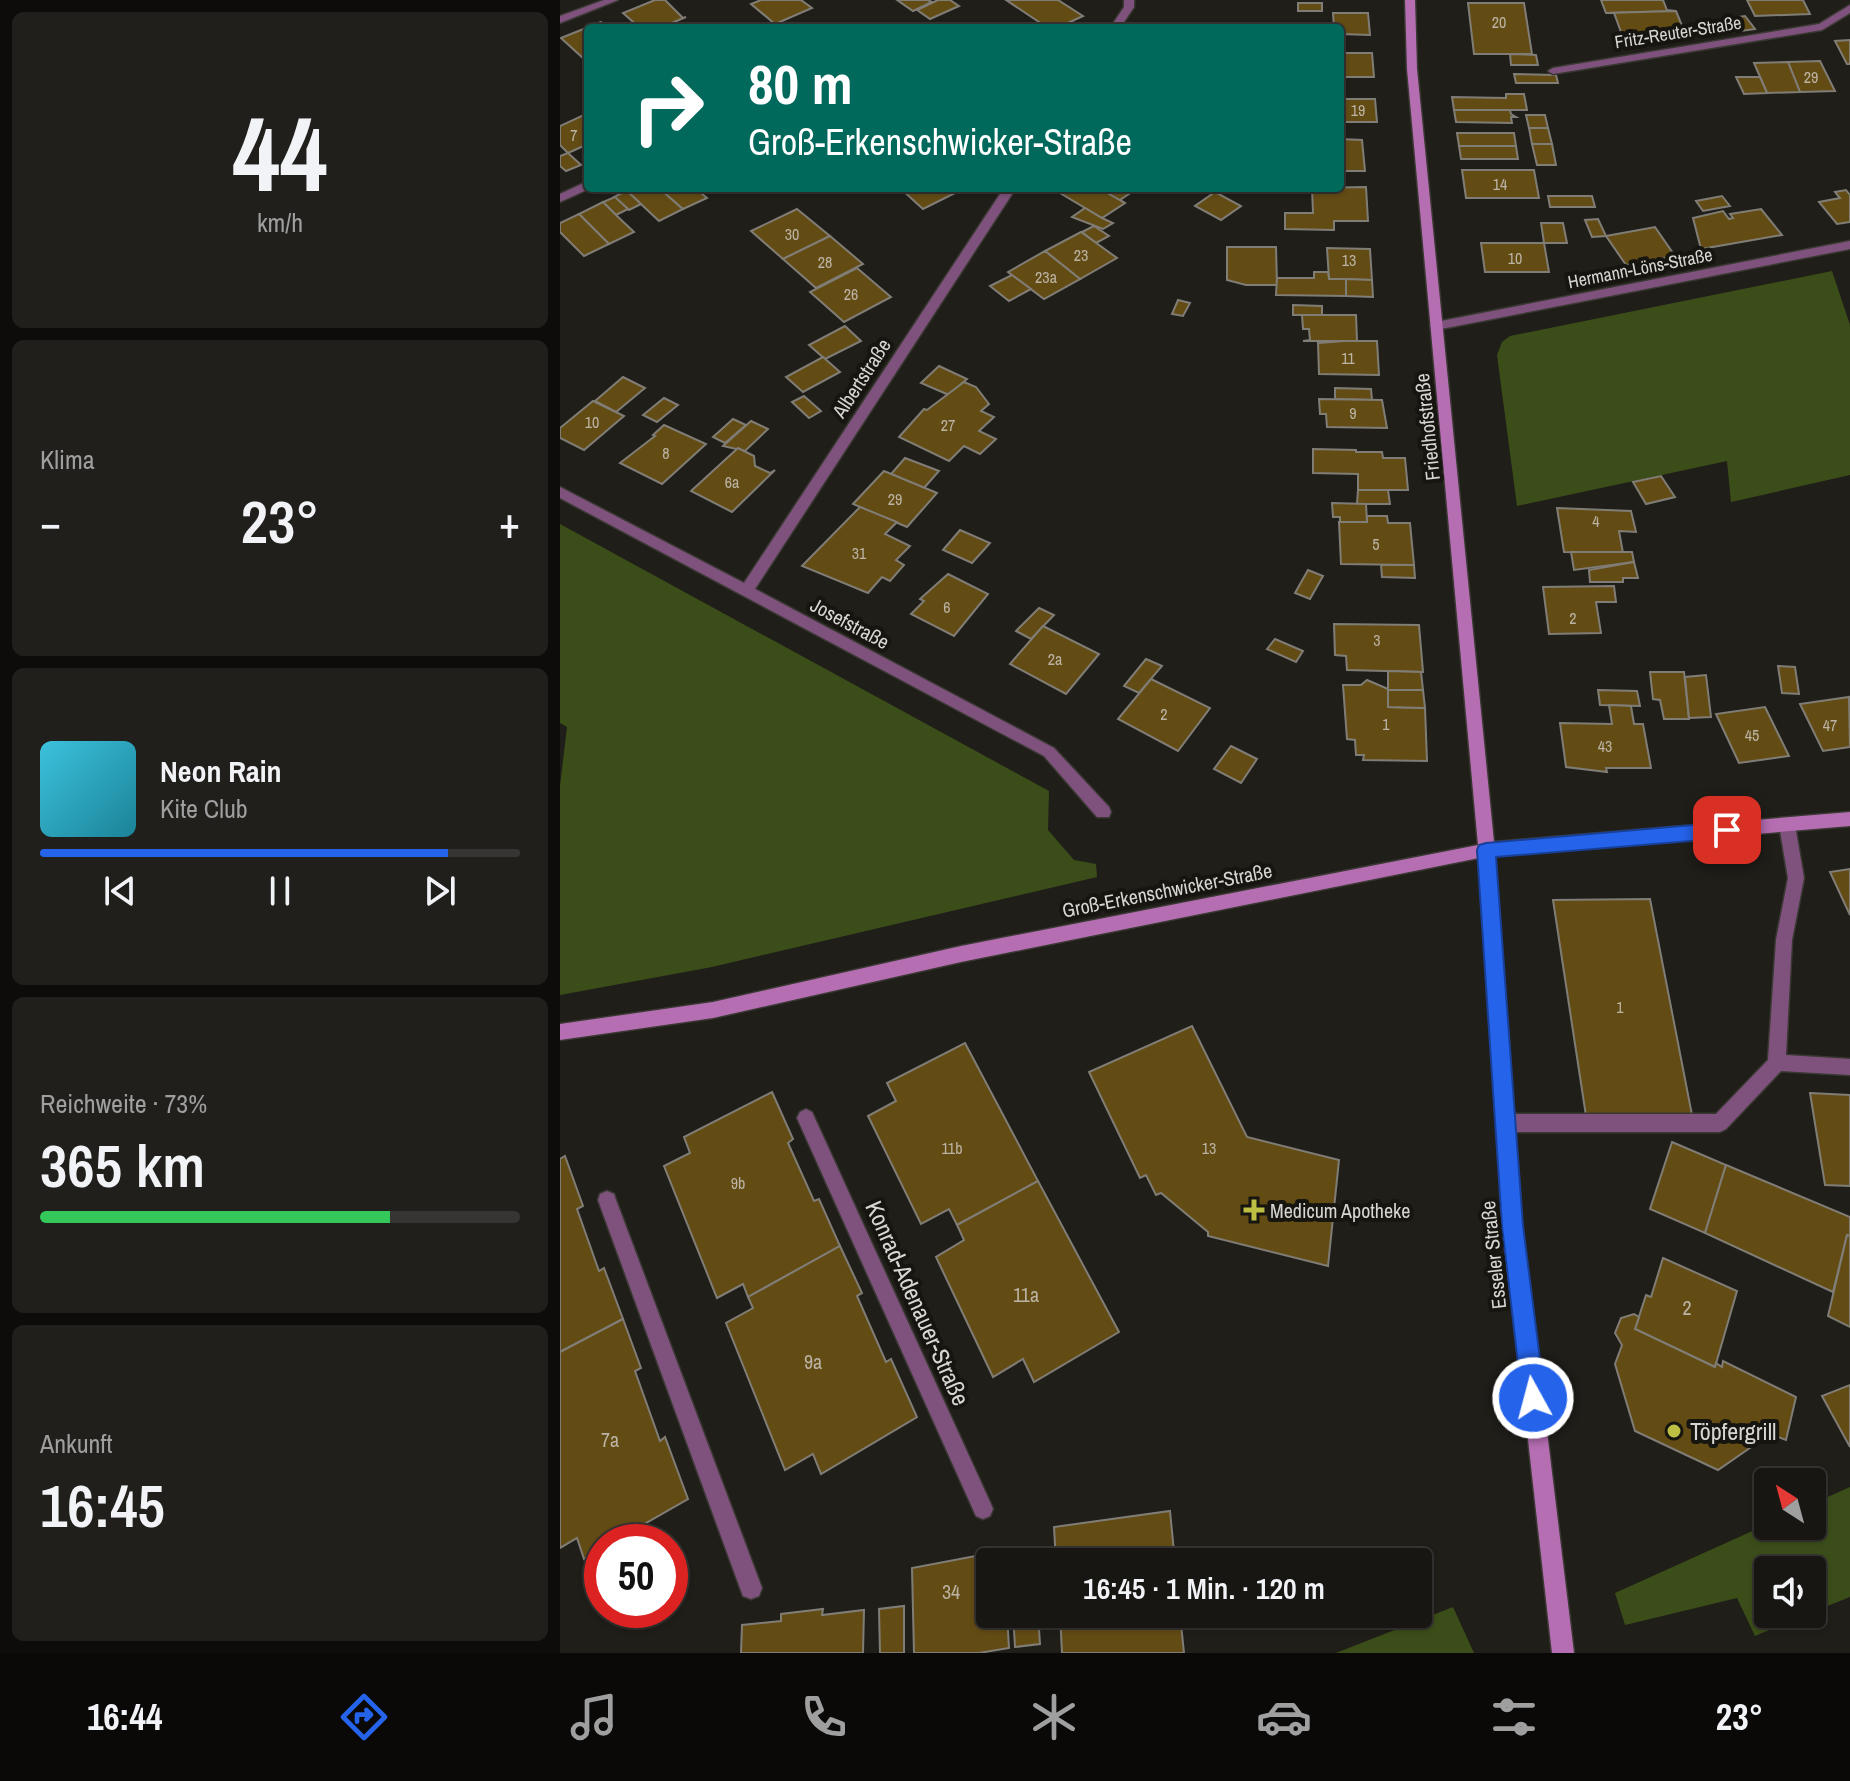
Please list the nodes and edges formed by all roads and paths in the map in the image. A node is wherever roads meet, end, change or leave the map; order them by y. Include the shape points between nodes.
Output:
1 (613, 0) edge
2 (1129, 0) edge
3 (1410, 0) edge
4 (1850, 8) edge
5 (560, 20) edge
6 (1118, 24) edge
7 (1553, 71) dead end
8 (584, 187) edge
9 (1007, 192) edge
10 (560, 198) edge
11 (1850, 245) edge
12 (1436, 326) junction
13 (560, 492) edge
14 (746, 591) junction
15 (1103, 812) dead end
16 (1850, 819) edge
17 (1787, 825) junction
18 (1486, 850) junction
19 (560, 1032) edge
20 (1777, 1063) junction
21 (1850, 1067) edge
22 (806, 1118) dead end
23 (1506, 1123) junction
24 (607, 1200) dead end
25 (983, 1509) dead end
26 (751, 1588) dead end
27 (1563, 1653) edge

1 - 5 street
2 - 6 street
3 - 12 main road, Friedhofstraße
4 - 7 street, Fritz-Reuter-Straße via 1822,27
8 - 10 street
9 - 14 street, Albertstraße
11 - 12 street, Hermann-Löns-Straße
12 - 18 main road, Friedhofstraße
13 - 14 street, Josefstraße
14 - 15 street, Josefstraße via 1049,752
16 - 17 main road, Groß-Erkenschwicker-Straße
17 - 18 main road, Groß-Erkenschwicker-Straße
17 - 20 street via 1796,878 1784,940
18 - 19 main road, Groß-Erkenschwicker-Straße via 961,954 713,1010
18 - 23 main road, Esseler Straße
20 - 21 street
20 - 23 street via 1720,1123
22 - 25 street, Konrad-Adenauer-Straße
23 - 27 main road, Esseler Straße via 1513,1226
24 - 26 street

